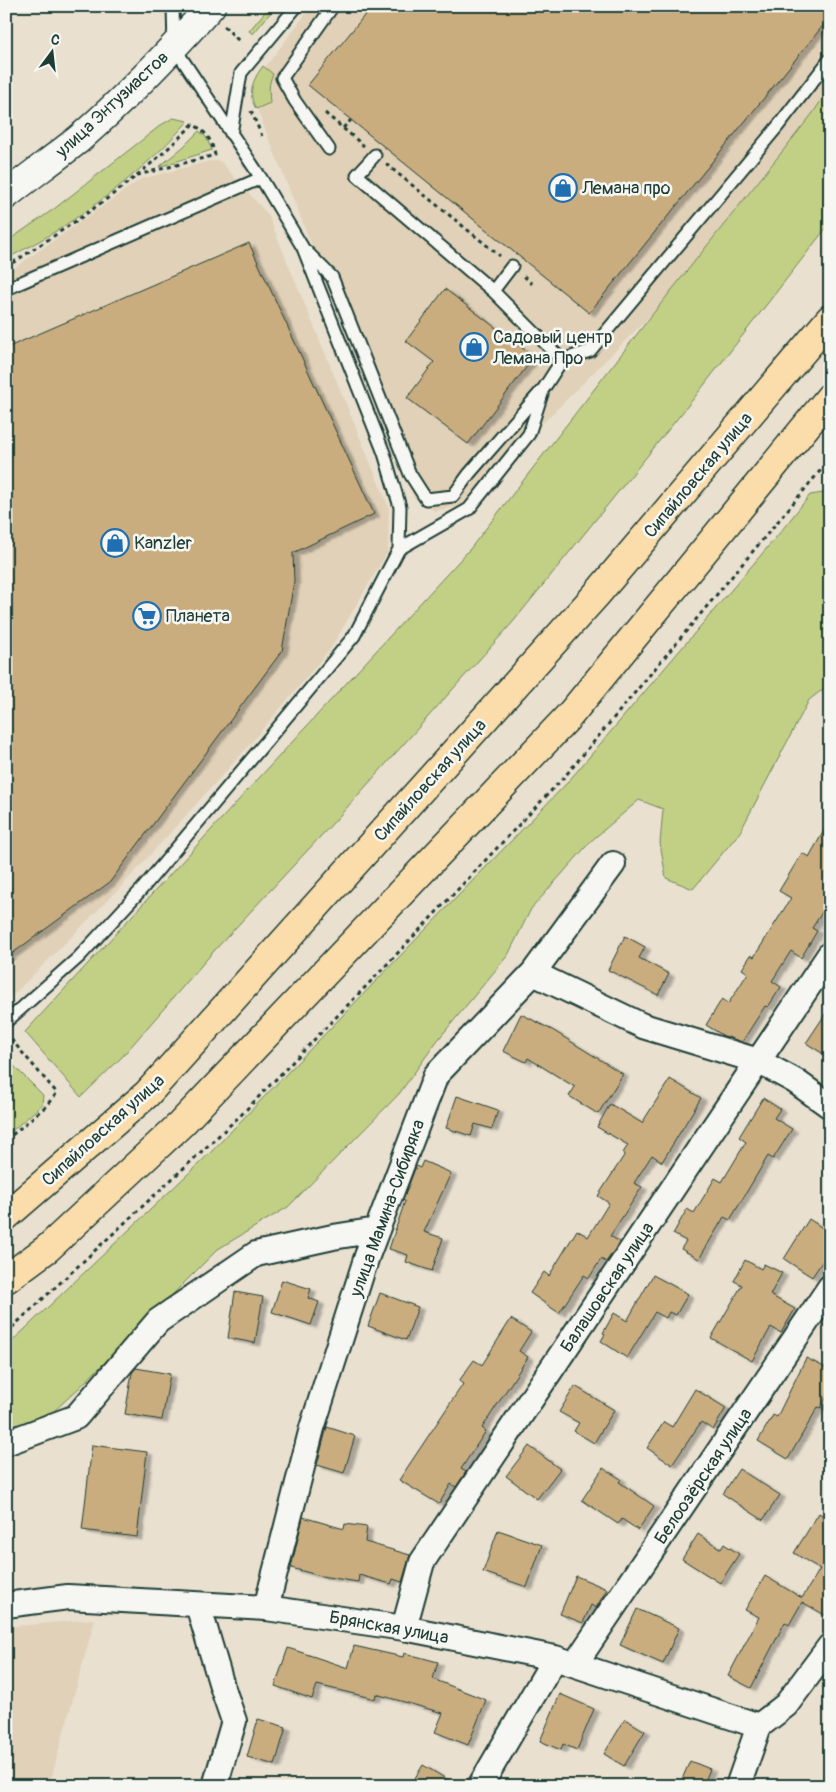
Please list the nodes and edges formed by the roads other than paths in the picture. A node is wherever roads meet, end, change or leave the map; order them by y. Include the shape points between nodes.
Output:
1 (172, 6) edge
2 (211, 6) edge
3 (297, 6) edge
4 (333, 6) edge
5 (174, 47) junction
6 (830, 59) edge
7 (231, 134) junction
8 (329, 149) dead end
9 (375, 155) road end
10 (261, 178) junction
11 (6, 195) edge
12 (303, 248) junction
13 (512, 266) road end
14 (6, 289) edge
15 (493, 291) junction
16 (830, 319) edge
17 (562, 360) junction
18 (544, 388) junction
19 (830, 397) edge
20 (399, 549) junction
21 (613, 864) dead end
22 (830, 954) edge
23 (533, 974) junction
24 (6, 1022) edge
25 (758, 1061) junction
26 (830, 1106) edge
27 (6, 1216) edge
28 (377, 1230) junction
29 (6, 1279) edge
30 (830, 1287) edge
31 (6, 1443) edge
32 (6, 1604) edge
33 (198, 1604) junction
34 (266, 1608) junction
35 (404, 1628) junction
36 (830, 1646) edge
37 (565, 1661) junction
38 (759, 1726) junction
39 (215, 1786) edge
40 (480, 1786) edge
41 (738, 1786) edge

1 - 5 lane
2 - 5 main road, улица Энтузиастов
3 - 7 lane via 240,74
4 - 8 lane via 282,78
5 - 7 lane
5 - 11 main road, улица Энтузиастов via 78,139
6 - 17 lane via 590,351
7 - 10 lane
9 - 15 lane via 357,175
10 - 12 lane
10 - 14 lane
12 - 18 lane via 332,277 410,474 426,500 453,496
12 - 20 lane via 384,453 400,507
13 - 15 lane
15 - 17 lane
16 - 27 main road, Сипайловская улица via 596,595 147,1094
17 - 18 lane
18 - 20 lane via 529,434 468,509
19 - 29 main road via 562,723 182,1124 48,1248
20 - 24 lane via 354,636 275,732 142,889 79,957
21 - 23 street, улица Мамина-Сибиряка
22 - 25 street, Балашовская улица
23 - 25 street via 643,1026
23 - 28 street, улица Мамина-Сибиряка via 436,1075
25 - 26 street via 795,1081
25 - 35 street, Балашовская улица via 422,1562
28 - 31 street via 256,1254 158,1321 76,1417
28 - 34 street, улица Мамина-Сибиряка via 312,1428
30 - 37 street, Белоозёрская улица
32 - 33 street, Брянская улица via 68,1597
33 - 34 street, Брянская улица
33 - 39 street via 234,1721
34 - 35 street, Брянская улица
35 - 37 street, Брянская улица
36 - 38 street via 786,1705
37 - 38 street, Брянская улица
37 - 40 street, Белоозёрская улица
38 - 41 street

